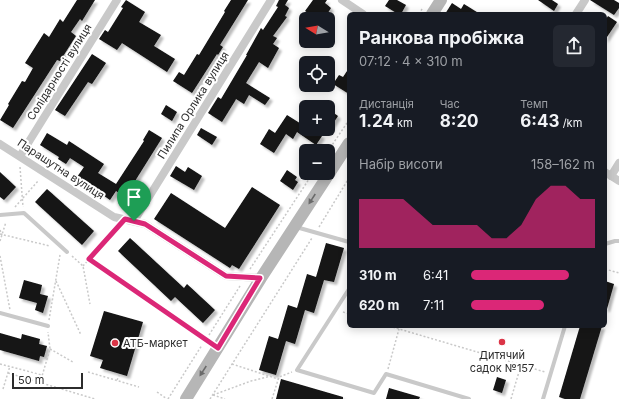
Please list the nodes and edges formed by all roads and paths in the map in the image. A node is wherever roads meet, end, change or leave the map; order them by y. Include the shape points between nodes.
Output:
1 (118, 0) edge
2 (271, 0) edge
3 (342, 0) edge
4 (441, 0) edge
5 (585, 0) edge
6 (360, 12) edge
7 (433, 12) edge
8 (577, 12) edge
9 (347, 123) edge
10 (0, 144) edge
11 (333, 144) edge
12 (347, 146) edge
13 (20, 156) junction
14 (619, 163) edge
15 (46, 172) junction
16 (608, 174) edge
17 (308, 180) edge
18 (347, 181) edge
19 (619, 181) edge
20 (23, 198) junction
21 (24, 213) junction
22 (9, 214) junction
23 (0, 215) edge
24 (125, 219) junction
25 (134, 221) junction
26 (294, 227) junction
27 (0, 230) edge
28 (316, 232) junction
29 (1, 234) edge
30 (0, 241) edge
31 (347, 241) edge
32 (619, 241) edge
33 (607, 243) edge
34 (46, 246) dead end
35 (61, 247) junction
36 (67, 252) joint
37 (0, 256) edge
38 (89, 259) junction
39 (83, 266) junction
40 (607, 270) edge
41 (106, 271) joint
42 (619, 273) edge
43 (245, 277) junction
44 (260, 278) junction
45 (56, 281) junction
46 (347, 292) edge
47 (90, 304) dead end
48 (0, 313) edge
49 (11, 316) junction
50 (48, 326) junction
51 (396, 328) edge
52 (564, 328) edge
53 (399, 329) junction
54 (81, 335) dead end
55 (206, 340) junction
56 (218, 348) junction
57 (50, 349) junction
58 (72, 362) dead end
59 (0, 364) edge
60 (232, 364) junction
61 (521, 365) junction
62 (10, 366) junction
63 (297, 370) junction
64 (88, 372) dead end
65 (8, 373) junction
66 (120, 374) dead end
67 (386, 374) junction
68 (551, 374) junction
69 (42, 375) junction
70 (271, 376) junction
71 (278, 378) junction
72 (118, 380) junction
73 (40, 382) junction
74 (139, 387) dead end
75 (3, 389) dead end
76 (157, 392) dead end
77 (213, 395) junction
78 (95, 399) edge
79 (168, 399) edge
80 (186, 399) edge
81 (210, 399) edge
82 (225, 399) edge
83 (272, 399) edge
84 (469, 399) edge
85 (511, 399) edge
86 (543, 399) edge

1 - 13 street, Солідарності вулиця
2 - 25 street, Пилипа Орлика вулиця
3 - 6 street
4 - 7 street
5 - 8 street
9 - 11 path
10 - 13 street, Парашутна вулиця
12 -> 26 street
13 - 15 street, Парашутна вулиця
13 - 20 path
14 - 16 street
15 - 20 path
15 - 24 street, Парашутна вулиця via 114,217
16 - 19 street
17 - 43 path
18 - 28 path
20 - 21 path
20 - 22 path
21 - 22 lane
21 - 35 lane
22 - 23 lane
22 - 29 path
24 - 25 street, Парашутна вулиця
24 - 38 path
25 - 43 street, Парашутна вулиця via 145,224 226,276
26 - 28 lane
26 - 44 street
27 - 29 path
28 - 31 lane
28 - 60 path
29 - 30 path
29 - 34 path
32 - 33 lane
35 - 36 lane
35 - 45 path
36 - 39 path
37 - 49 path
38 - 39 path
38 - 41 path
39 - 47 path
40 - 42 path
41 - 55 lane
43 - 44 street, Парашутна вулиця
43 - 55 path
44 - 56 street
45 - 50 path
45 - 54 path
46 - 63 lane
48 - 49 lane
49 - 50 lane
50 - 57 path
51 - 53 path
52 - 68 lane
53 - 61 path
53 - 67 path
55 - 56 lane
55 - 79 path
56 -> 80 street
57 - 58 path
57 - 69 path
59 - 62 path
60 - 70 path
60 - 77 path
61 - 68 path
61 - 85 path
62 - 65 path
62 - 69 path
63 - 67 lane via 374,393
63 - 71 path
64 - 72 path
65 - 73 path
65 - 75 path
66 - 72 path
67 - 84 lane
68 - 86 lane
69 - 73 path
70 - 71 path
70 - 77 path
71 - 83 path
72 - 74 path
73 - 78 path
76 - 79 path
77 - 81 path
77 - 82 path

